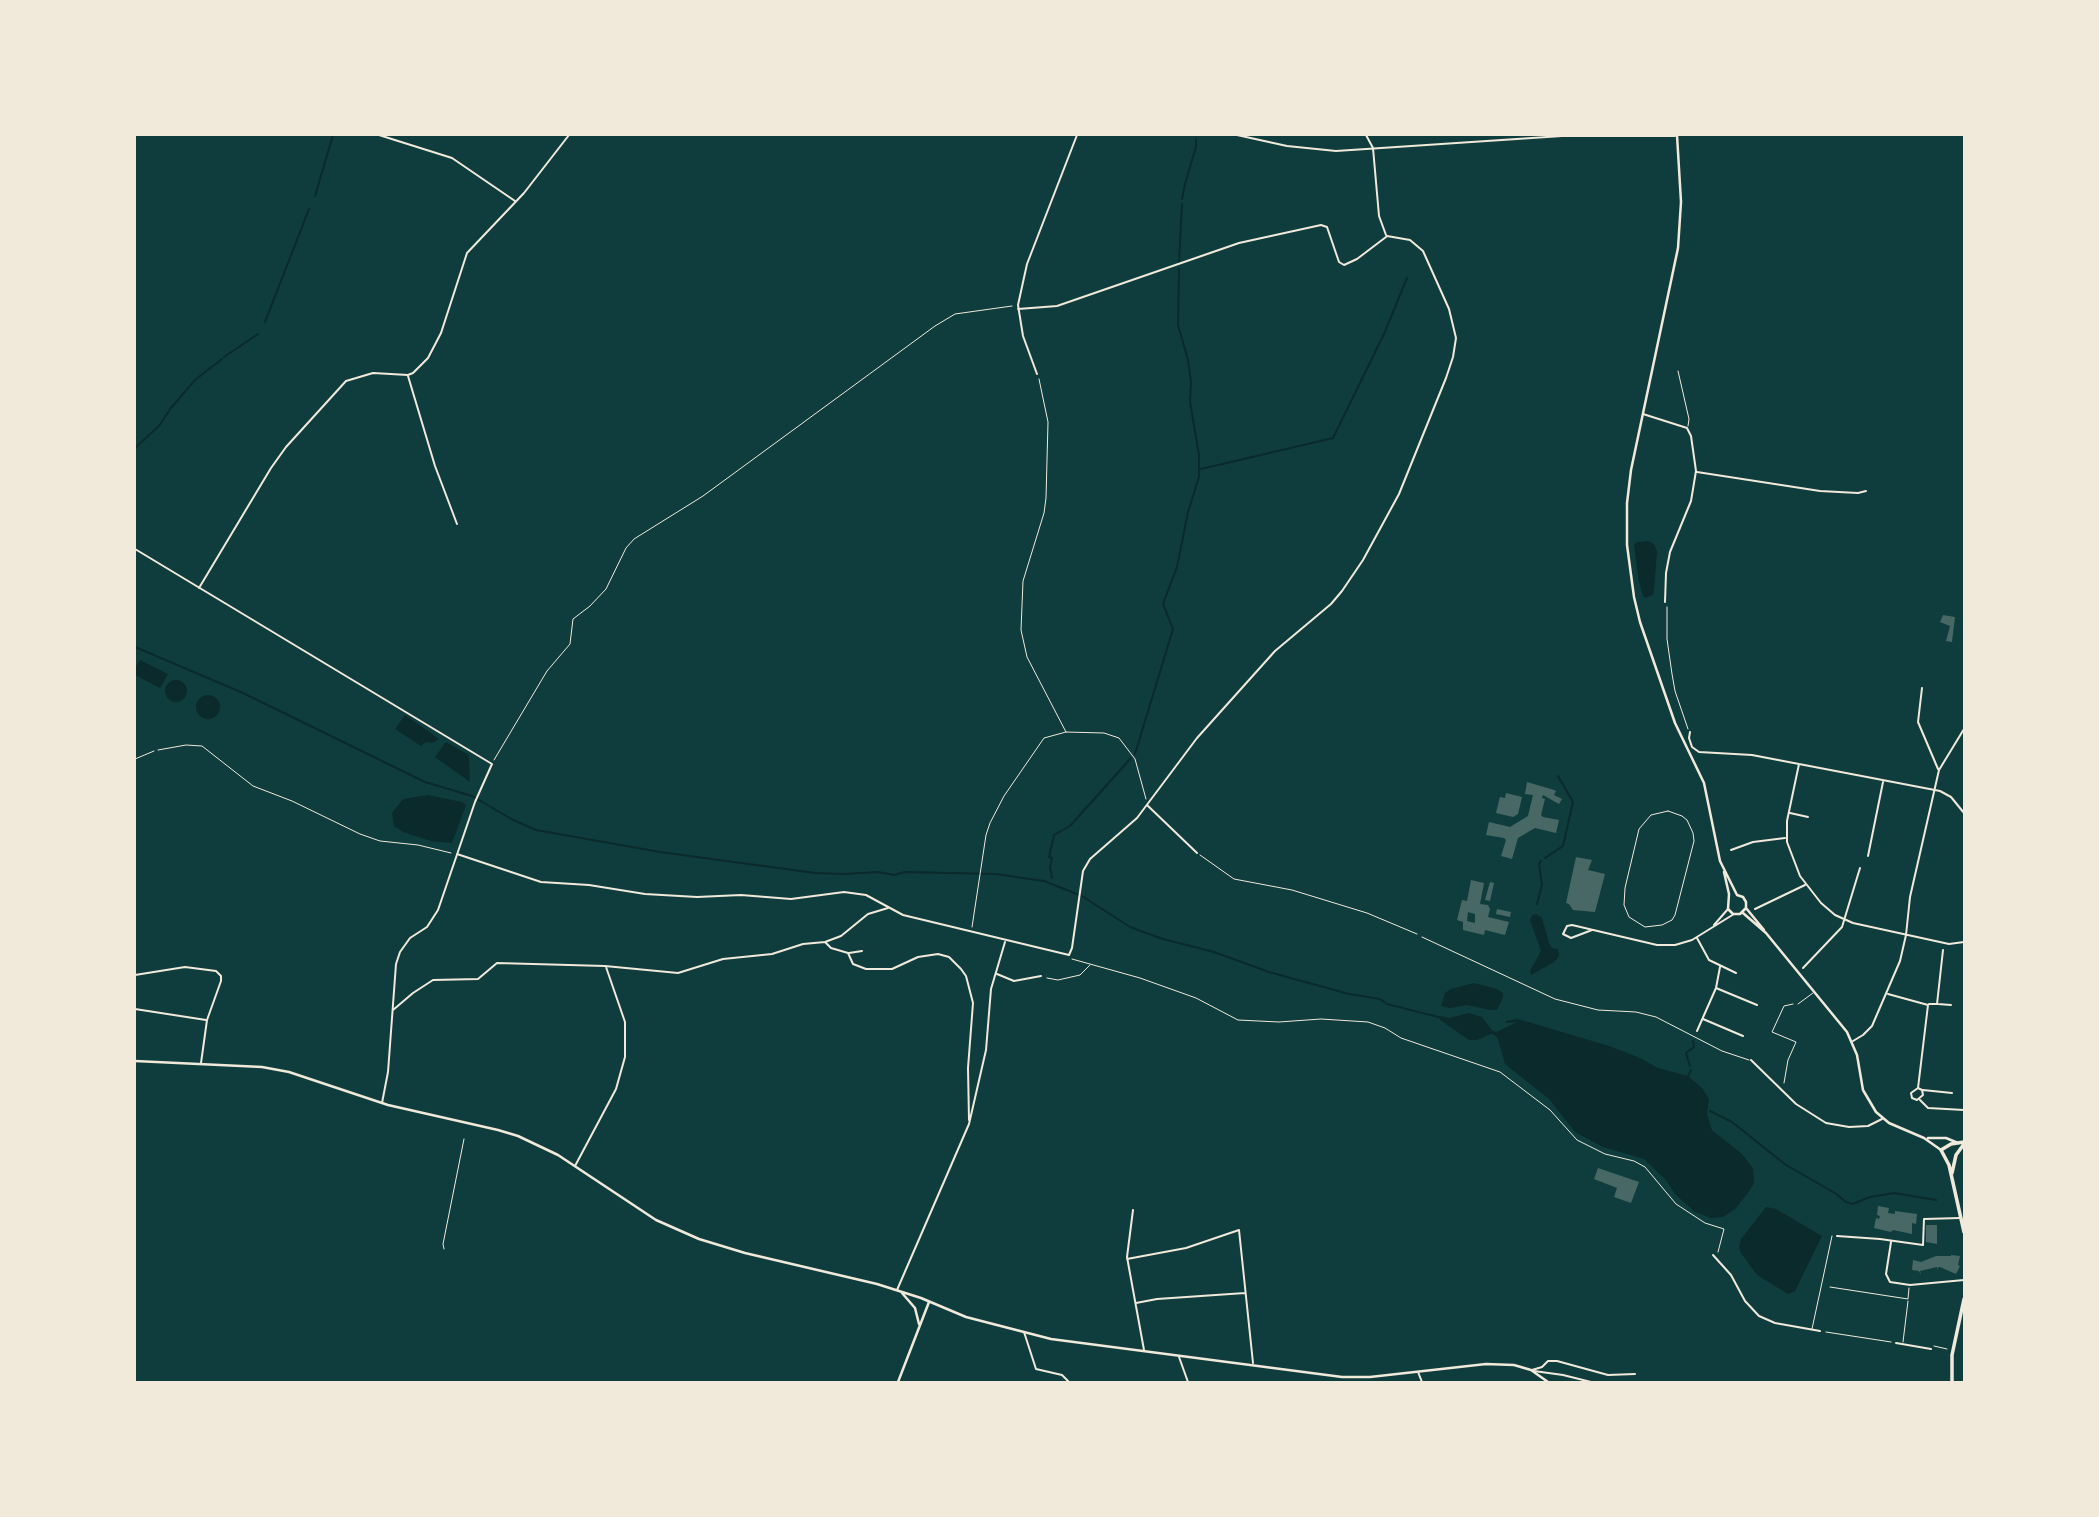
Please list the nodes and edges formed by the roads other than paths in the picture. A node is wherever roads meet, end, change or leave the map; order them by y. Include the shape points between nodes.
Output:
1 (379, 135) edge
2 (569, 135) edge
3 (1077, 135) edge
4 (1237, 135) edge
5 (1366, 135) edge
6 (1678, 135) edge
7 (1373, 148) junction
8 (515, 202) junction
9 (1387, 236) junction
10 (1018, 307) junction
11 (1678, 372) dead end
12 (1037, 374) road end
13 (408, 375) junction
14 (1643, 414) junction
15 (1687, 428) junction
16 (1696, 471) junction
17 (1866, 491) dead end
18 (457, 524) dead end
19 (135, 550) edge
20 (198, 589) junction
21 (1665, 601) road end
22 (1922, 688) dead end
23 (1964, 729) edge
24 (1689, 730) road end
25 (154, 751) road end
26 (135, 759) edge
27 (1799, 764) junction
28 (1938, 770) junction
29 (1884, 780) junction
30 (1934, 790) junction
31 (1147, 805) junction
32 (1789, 813) junction
33 (1964, 813) edge
34 (1808, 817) dead end
35 (1786, 838) junction
36 (1731, 850) dead end
37 (1197, 853) road end
38 (457, 854) junction
39 (1868, 856) dead end
40 (1860, 868) dead end
41 (1724, 872) junction
42 (1805, 884) junction
43 (1737, 895) junction
44 (1729, 899) junction
45 (889, 907) junction
46 (1746, 908) junction
47 (1728, 909) junction
48 (1755, 909) dead end
49 (1743, 913) junction
50 (1735, 914) junction
51 (1845, 920) junction
52 (1711, 928) junction
53 (1592, 930) junction
54 (1766, 933) junction
55 (1906, 935) junction
56 (1422, 937) road end
57 (1696, 937) junction
58 (1006, 941) junction
59 (825, 942) junction
60 (1964, 942) edge
61 (1943, 950) dead end
62 (862, 951) dead end
63 (848, 953) junction
64 (605, 967) junction
65 (1720, 967) junction
66 (1803, 968) dead end
67 (1736, 973) dead end
68 (996, 974) junction
69 (135, 975) edge
70 (1041, 976) road end
71 (1024, 979) junction
72 (1026, 985) dead end
73 (1716, 988) junction
74 (1815, 992) junction
75 (1887, 993) junction
76 (1798, 1004) road end
77 (1928, 1004) junction
78 (1937, 1004) junction
79 (1758, 1005) dead end
80 (1951, 1005) dead end
81 (135, 1009) edge
82 (392, 1010) junction
83 (1703, 1019) junction
84 (207, 1020) junction
85 (1697, 1031) dead end
86 (1743, 1036) dead end
87 (1853, 1041) junction
88 (1751, 1060) joint
89 (135, 1061) edge
90 (201, 1064) junction
91 (1918, 1088) junction
92 (1922, 1090) junction
93 (1952, 1093) dead end
94 (1919, 1100) junction
95 (382, 1104) junction
96 (1964, 1110) edge
97 (1882, 1118) junction
98 (969, 1124) junction
99 (1924, 1138) junction
100 (1958, 1143) junction
101 (1964, 1143) edge
102 (1941, 1150) junction
103 (575, 1166) junction
104 (1951, 1175) junction
105 (1133, 1210) dead end
106 (1961, 1218) junction
107 (1964, 1232) edge
108 (1832, 1236) dead end
109 (1837, 1236) dead end
110 (1891, 1241) junction
111 (1714, 1256) road end
112 (1127, 1259) junction
113 (1964, 1280) edge
114 (1910, 1285) junction
115 (1830, 1287) dead end
116 (899, 1291) junction
117 (1246, 1293) junction
118 (1908, 1299) junction
119 (1964, 1299) edge
120 (929, 1302) junction
121 (1135, 1304) junction
122 (919, 1324) junction
123 (1812, 1329) junction
124 (1820, 1331) road end
125 (1024, 1332) junction
126 (1896, 1343) road end
127 (1903, 1344) junction
128 (1931, 1349) road end
129 (1143, 1351) junction
130 (1179, 1356) junction
131 (1254, 1366) junction
132 (1531, 1370) junction
133 (1418, 1371) junction
134 (1635, 1374) dead end
135 (898, 1382) edge
136 (1069, 1382) edge
137 (1188, 1382) edge
138 (1422, 1382) edge
139 (1548, 1382) edge
140 (1591, 1382) edge
141 (1952, 1382) edge

1 - 8 street via 452,158
2 - 8 street
3 - 10 street via 1027,264
4 - 7 street via 1336,151
5 - 7 street
6 - 7 street via 1562,136
6 - 14 main road via 1678,248
7 - 9 street via 1379,216
8 - 13 street via 467,253 435,346
9 - 10 street via 1344,265 1327,227 1321,225 1239,243 1058,306
9 - 31 street via 1410,240 1423,251 1456,338 1453,357 1399,494 1363,560 1331,604 1275,651 1197,738
10 - 12 street
11 - 15 lane
13 - 18 street
13 - 20 street via 373,373 346,381 271,468
14 - 15 street
14 - 41 main road via 1627,503 1632,583 1640,622 1675,723 1704,783
15 - 16 street
16 - 17 street via 1820,491
16 - 21 street via 1691,501 1670,552
19 - 20 street
20 - 38 street via 492,764
22 - 28 street via 1918,722
23 - 28 street
24 - 27 street via 1692,747 1699,752
25 - 26 lane
27 - 29 street
27 - 32 street
28 - 30 street
29 - 30 street
29 - 39 street
30 - 33 street via 1951,797
30 - 55 street
31 - 37 street
31 - 58 street via 1083,871 1069,955
32 - 34 street
32 - 35 street
35 - 36 street
35 - 42 street
38 - 45 street via 541,882 685,897 741,895 791,900 844,892 875,898
38 - 82 street via 438,910 400,952
40 - 51 street
41 - 43 main road
41 - 44 main road
42 - 48 street
42 - 51 street via 1825,908
43 - 44 main road
43 - 46 main road via 1745,899
44 - 47 main road
45 - 58 street via 903,915
45 - 59 street via 868,914 841,936
46 - 49 main road
46 - 54 main road
47 - 50 main road
47 - 52 street
49 - 50 main road
49 - 54 main road
50 - 52 street
51 - 55 street
51 - 66 street
52 - 57 street
53 - 53 street via 1572,925 1563,934 1571,938
53 - 57 street via 1657,945 1675,945
54 - 74 main road
55 - 60 street via 1949,944
55 - 75 street
56 - 88 lane via 1555,999 1656,1017 1722,1051
57 - 65 street via 1709,960
58 - 68 street
59 - 63 street
59 - 64 street via 723,959 678,973
61 - 78 street
62 - 63 street
63 - 98 street via 853,964 866,969 892,969 938,954 949,957 966,976 973,1003
64 - 82 street via 497,962 478,979 429,982
64 - 103 street via 625,1022 625,1057 616,1089
65 - 67 street
65 - 73 street
68 - 71 street via 1014,981
68 - 98 street via 986,1050
69 - 84 street via 185,967 216,971 221,981
70 - 71 street
71 - 72 street
73 - 79 street
73 - 83 street
74 - 76 lane
74 - 87 main road
75 - 77 street
75 - 87 street via 1872,1026
77 - 78 street
77 - 91 street
78 - 80 street
81 - 84 street
82 - 95 street
83 - 85 street
83 - 86 street
84 - 90 street
87 - 97 main road via 1863,1090
88 - 97 street via 1804,1110 1826,1123 1868,1126
89 - 90 main road
90 - 95 main road via 289,1072
91 - 92 street
91 - 94 street via 1911,1095
92 - 93 street
92 - 94 street
94 - 96 street via 1928,1108
95 - 103 main road via 519,1136
97 - 99 main road
98 - 116 street
99 - 100 main road
99 - 102 main road
100 - 101 main road
100 - 102 main road
101 - 104 main road
102 - 104 main road
103 - 116 main road via 656,1220 699,1239
104 - 106 main road
105 - 112 street
106 - 107 main road
106 - 110 street via 1924,1219 1923,1245
108 - 123 lane
109 - 110 street
110 - 114 street via 1887,1279
111 - 123 street via 1754,1313 1775,1323
112 - 117 street via 1186,1248 1239,1230
112 - 121 street
113 - 114 street
114 - 118 lane
115 - 118 lane
116 - 120 main road
116 - 122 main road via 915,1308
117 - 121 street
117 - 131 street
118 - 127 lane
119 - 141 main road via 1953,1350
120 - 122 main road
120 - 125 main road
121 - 129 street
122 - 135 main road
123 - 124 street
125 - 129 main road
125 - 136 street via 1036,1369 1062,1375
126 - 127 street
127 - 128 street
129 - 130 main road
130 - 131 main road
130 - 137 street
131 - 133 main road via 1342,1377
132 - 133 main road via 1491,1364
132 - 134 street via 1557,1361 1608,1375
132 - 139 main road
132 - 140 street
133 - 138 street

